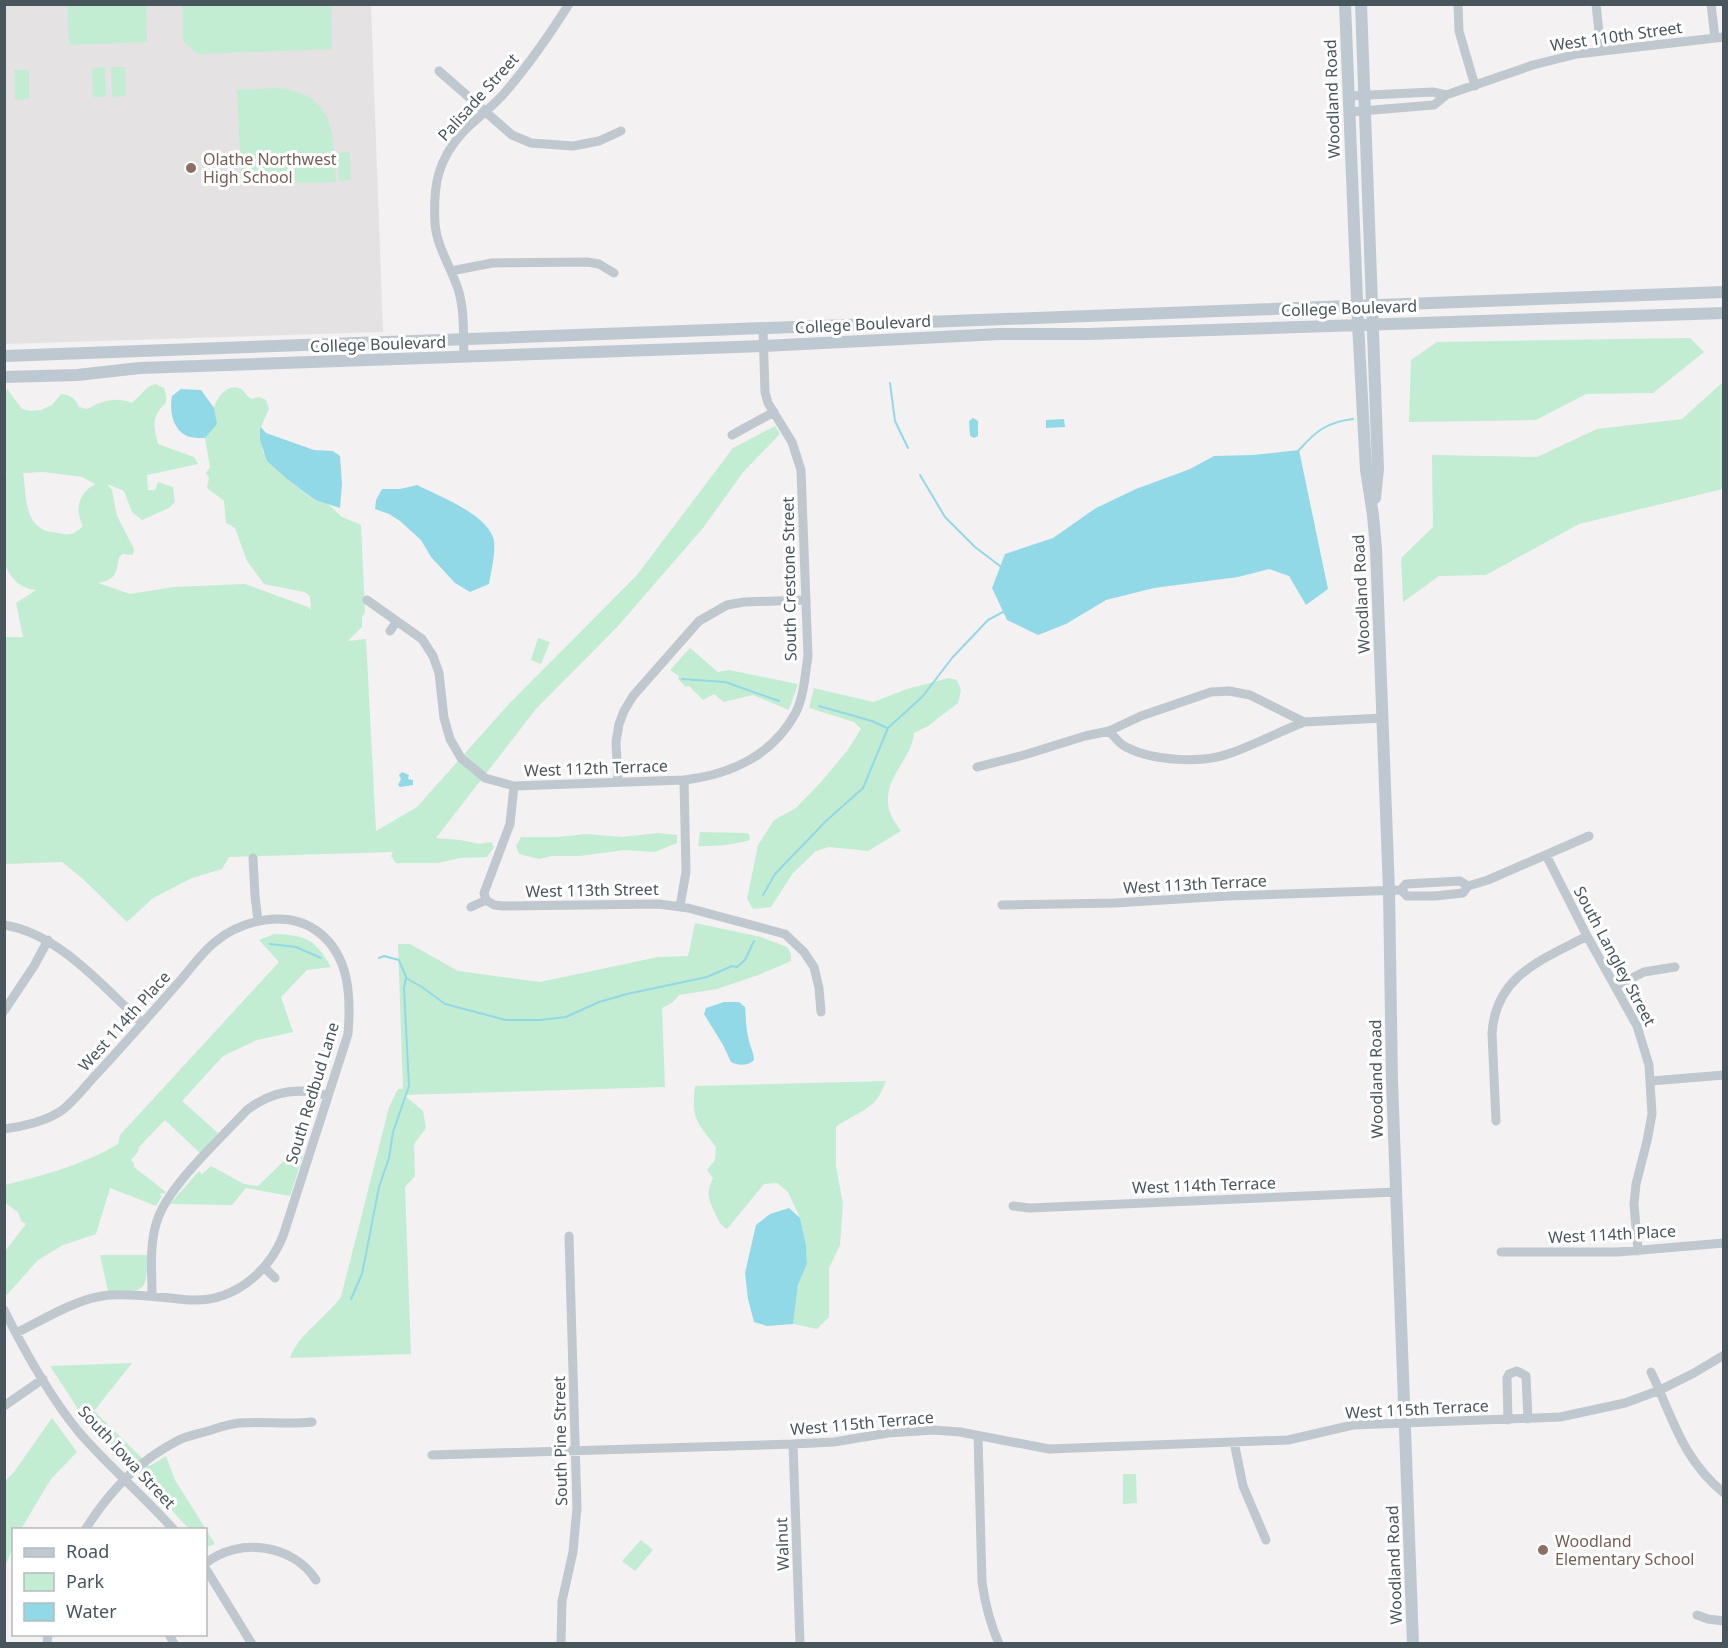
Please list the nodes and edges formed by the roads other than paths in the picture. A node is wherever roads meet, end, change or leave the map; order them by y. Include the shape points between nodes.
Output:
1 (569, 4) edge
2 (1345, 4) edge
3 (1361, 4) edge
4 (1458, 4) edge
5 (1596, 4) edge
6 (1712, 4) edge
7 (1719, 38) edge
8 (1601, 51) junction
9 (440, 71) dead end
10 (1475, 86) junction
11 (1365, 95) junction
12 (1446, 95) junction
13 (1349, 96) junction
14 (1365, 111) junction
15 (486, 112) junction
16 (1348, 112) junction
17 (621, 131) dead end
18 (451, 272) junction
19 (614, 273) dead end
20 (1724, 292) edge
21 (1357, 304) junction
22 (1372, 304) junction
23 (1724, 313) edge
24 (1358, 324) junction
25 (1372, 324) junction
26 (764, 328) junction
27 (463, 341) junction
28 (764, 346) junction
29 (4, 356) edge
30 (464, 357) junction
31 (4, 377) edge
32 (774, 412) junction
33 (732, 435) dead end
34 (1373, 514) junction
35 (367, 600) dead end
36 (806, 600) junction
37 (397, 621) junction
38 (390, 631) dead end
39 (1383, 718) junction
40 (1304, 722) junction
41 (1109, 731) junction
42 (977, 767) dead end
43 (684, 780) junction
44 (618, 782) junction
45 (514, 786) junction
46 (1589, 836) dead end
47 (1546, 855) junction
48 (253, 858) dead end
49 (1395, 891) junction
50 (486, 900) junction
51 (1002, 905) dead end
52 (680, 906) junction
53 (471, 907) dead end
54 (258, 921) junction
55 (4, 925) edge
56 (1587, 936) junction
57 (48, 940) junction
58 (1676, 967) dead end
59 (1616, 986) junction
60 (4, 1011) edge
61 (821, 1012) dead end
62 (142, 1023) junction
63 (1724, 1075) edge
64 (1651, 1081) junction
65 (328, 1096) junction
66 (1496, 1121) dead end
67 (4, 1129) edge
68 (1396, 1192) junction
69 (1013, 1206) dead end
70 (569, 1236) dead end
71 (1724, 1243) edge
72 (1638, 1251) junction
73 (1501, 1252) dead end
74 (265, 1268) junction
75 (275, 1278) dead end
76 (152, 1295) junction
77 (4, 1310) edge
78 (16, 1333) junction
79 (1724, 1355) edge
80 (1652, 1372) dead end
81 (43, 1379) junction
82 (1660, 1390) junction
83 (4, 1406) edge
84 (1528, 1419) junction
85 (1508, 1420) junction
86 (312, 1422) dead end
87 (1405, 1424) junction
88 (173, 1430) dead end
89 (978, 1436) junction
90 (178, 1440) junction
91 (1234, 1442) junction
92 (793, 1444) junction
93 (576, 1449) junction
94 (432, 1455) dead end
95 (124, 1479) junction
96 (1724, 1493) edge
97 (86, 1528) edge
98 (172, 1528) edge
99 (1266, 1540) dead end
100 (207, 1562) edge
101 (207, 1571) edge
102 (316, 1581) dead end
103 (1697, 1616) dead end
104 (1724, 1621) edge
105 (252, 1644) edge
106 (561, 1644) edge
107 (800, 1644) edge
108 (999, 1644) edge
109 (1413, 1644) edge

1 - 15 street, Palisade Street via 541,48
2 - 13 main road, Woodland Road
3 - 11 main road, Woodland Road
4 - 10 street via 1459,31
5 - 8 street
6 - 7 street
7 - 8 street, West 110th Street
8 - 10 street, West 110th Street via 1552,59
9 - 15 street
10 - 12 street, West 110th Street
11 - 12 street, West 110th Street
11 - 13 street, West 110th Street
11 - 14 main road, Woodland Road
12 - 14 street, West 110th Street via 1434,105
13 - 16 main road, Woodland Road
14 - 16 street, West 110th Street
14 - 22 main road, Woodland Road
15 - 17 street via 512,135 531,143 573,146
15 - 18 street, Palisade Street via 464,131 448,153 434,190 435,226
16 - 21 main road, Woodland Road
18 - 19 street via 492,263 587,262
18 - 27 street, Palisade Street via 461,307
20 - 22 main road, College Boulevard
21 - 22 main road, College Boulevard
21 - 24 main road, Woodland Road
21 - 26 main road, College Boulevard
22 - 25 main road, Woodland Road
23 - 25 main road, College Boulevard
24 - 25 main road, College Boulevard
24 - 28 main road, College Boulevard via 1088,334 1000,333
24 - 34 main road, Woodland Road via 1366,470
25 - 34 main road, Woodland Road via 1378,469
26 - 27 main road, College Boulevard
26 - 28 street, South Crestone Street
27 - 29 main road, College Boulevard
27 - 30 street, Palisade Street
28 - 30 main road, College Boulevard
28 - 32 street, South Crestone Street via 765,393
30 - 31 main road, College Boulevard via 140,368
32 - 33 street
32 - 36 street, South Crestone Street via 792,442 801,470
34 - 39 main road, Woodland Road
35 - 37 street, West 112th Terrace
36 - 43 street, South Crestone Street via 808,656 804,686 795,713 781,735 757,757 732,770
36 - 44 street via 727,605 699,621 624,711 616,742
37 - 38 street
37 - 45 street, West 112th Terrace via 422,639 433,656 444,718 461,758 485,778
39 - 40 street
39 - 49 main road, Woodland Road
40 - 41 street via 1250,695 1222,691 1167,706
40 - 41 street via 1210,758 1167,758 1136,751 1124,746
41 - 42 street
43 - 44 street, West 112th Terrace
43 - 52 street via 686,872
44 - 45 street, West 112th Terrace
45 - 50 street via 510,824 484,893
46 - 47 street, West 113th Terrace
47 - 49 street, West 113th Terrace via 1468,886 1463,892 1407,896
47 - 56 street, South Langley Street
48 - 54 street
49 - 51 street, West 113th Terrace
49 - 68 main road, Woodland Road via 1392,1081
50 - 52 street, West 113th Street via 503,906
50 - 53 street
52 - 61 street, West 113th Street via 785,934 814,967
54 - 62 street, West 114th Place via 214,943
54 - 65 street, South Redbud Lane via 286,919 309,925 328,939 341,958 349,1003 348,1034
55 - 57 street
56 - 59 street, South Langley Street
56 - 66 street via 1519,975 1501,996 1492,1033
57 - 60 street
57 - 62 street
58 - 59 street via 1644,972
59 - 64 street, South Langley Street via 1642,1039
62 - 67 street, West 114th Place via 60,1111
63 - 64 street
64 - 72 street, South Langley Street via 1650,1130 1634,1204
65 - 74 street, South Redbud Lane via 284,1236
65 - 76 street via 300,1090 261,1099 173,1190 156,1223
68 - 69 street, West 114th Terrace
68 - 87 main road, Woodland Road
70 - 93 street, South Pine Street
71 - 72 street, West 114th Place
72 - 73 street, West 114th Place
74 - 75 street
74 - 76 street via 250,1281 215,1298
76 - 78 street via 89,1299
77 - 78 street, South Iowa Street
78 - 81 street, South Iowa Street
79 - 82 street, West 115th Terrace
80 - 82 street
81 - 83 street
81 - 95 street, South Iowa Street via 79,1431
82 - 84 street, West 115th Terrace via 1600,1410
82 - 96 street via 1685,1450 1701,1473
84 - 85 street, West 115th Terrace
84 - 85 street, West 115th Terrace via 1526,1376 1517,1371 1507,1378
85 - 87 street, West 115th Terrace
86 - 90 street via 236,1423
87 - 91 street, West 115th Terrace via 1353,1425 1288,1440
87 - 109 main road, Woodland Road
88 - 90 street
89 - 91 street, West 115th Terrace via 1049,1449
89 - 92 street, West 115th Terrace via 909,1431
89 - 108 street via 982,1582 984,1601
90 - 95 street
91 - 99 street via 1243,1486
92 - 93 street, West 115th Terrace
92 - 107 street, Walnut
93 - 94 street, West 115th Terrace
93 - 106 street, South Pine Street via 576,1534 562,1601
95 - 97 street
95 - 98 street, South Iowa Street
100 - 102 street via 231,1549 253,1546 278,1551 299,1562
101 - 105 street
103 - 104 street

